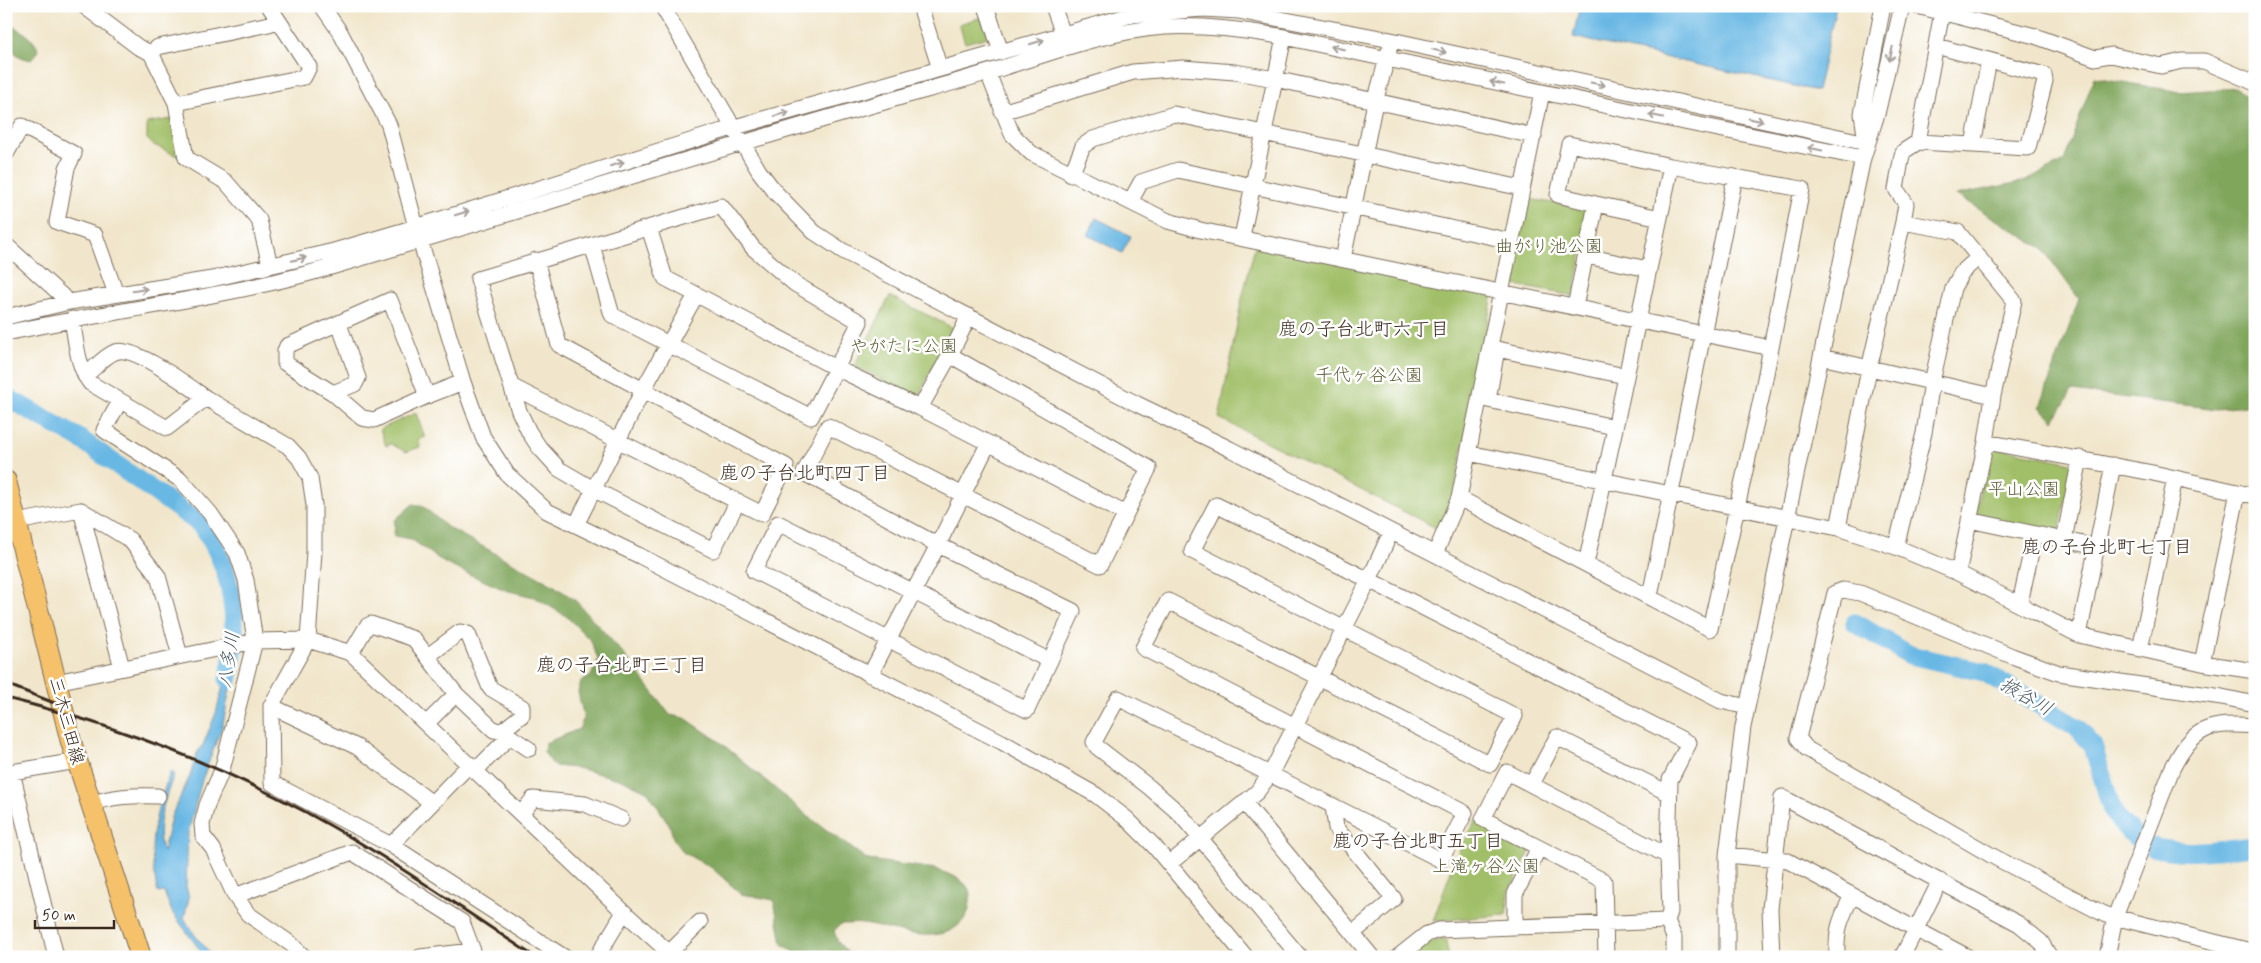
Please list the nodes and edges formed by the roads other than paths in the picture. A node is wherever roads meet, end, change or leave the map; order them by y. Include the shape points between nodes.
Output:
1 (269, 6) edge
2 (322, 6) edge
3 (662, 6) edge
4 (920, 6) edge
5 (986, 6) edge
6 (1054, 6) edge
7 (1883, 6) edge
8 (1902, 6) edge
9 (1917, 6) edge
10 (94, 9) edge
11 (1942, 12) junction
12 (278, 20) junction
13 (1063, 34) junction
14 (1284, 37) junction
15 (1391, 40) junction
16 (1936, 46) junction
17 (1001, 52) junction
18 (151, 53) junction
19 (1386, 59) junction
20 (1989, 60) junction
21 (940, 69) junction
22 (988, 73) junction
23 (1275, 79) junction
24 (2255, 83) edge
25 (1542, 92) junction
26 (1375, 102) junction
27 (176, 103) junction
28 (1002, 112) junction
29 (735, 127) junction
30 (1264, 134) junction
31 (1534, 136) junction
32 (743, 142) junction
33 (1918, 142) junction
34 (1866, 143) junction
35 (1973, 145) junction
36 (6, 154) edge
37 (1364, 155) junction
38 (1863, 158) junction
39 (1671, 166) junction
40 (1071, 175) junction
41 (1736, 177) junction
42 (1252, 185) junction
43 (1522, 188) junction
44 (1130, 202) junction
45 (1596, 204) junction
46 (1353, 207) junction
47 (1660, 218) junction
48 (1903, 222) junction
49 (649, 228) junction
50 (418, 234) junction
51 (1242, 237) junction
52 (1511, 241) junction
53 (6, 245) edge
54 (592, 245) junction
55 (1586, 256) junction
56 (1978, 257) junction
57 (1343, 259) junction
58 (536, 260) junction
59 (270, 265) junction
60 (1648, 269) junction
61 (1501, 291) junction
62 (116, 294) junction
63 (696, 295) junction
64 (68, 302) junction
65 (1575, 307) junction
66 (969, 316) junction
67 (6, 317) edge
68 (72, 319) junction
69 (1638, 319) junction
70 (339, 324) junction
71 (6, 333) edge
72 (1704, 333) junction
73 (669, 345) junction
74 (1771, 348) junction
75 (950, 355) junction
76 (1821, 357) junction
77 (836, 368) junction
78 (1869, 369) junction
79 (85, 376) junction
80 (1625, 376) junction
81 (464, 382) junction
82 (1932, 382) junction
83 (513, 387) junction
84 (643, 390) junction
85 (333, 393) junction
86 (427, 396) junction
87 (1993, 396) junction
88 (206, 398) junction
89 (120, 400) junction
90 (920, 408) junction
91 (1614, 428) junction
92 (618, 440) junction
93 (1986, 442) junction
94 (988, 444) junction
95 (1468, 453) junction
96 (2080, 458) junction
97 (2113, 465) junction
98 (2175, 478) junction
99 (6, 481) edge
100 (1603, 482) junction
101 (595, 490) junction
102 (2238, 492) junction
103 (963, 494) junction
104 (1671, 495) junction
105 (2255, 496) edge
106 (1459, 498) junction
107 (738, 501) junction
108 (1736, 507) junction
109 (80, 510) junction
110 (1126, 514) junction
111 (1786, 519) junction
112 (1969, 520) junction
113 (16, 522) junction
114 (576, 525) junction
115 (1838, 528) junction
116 (1391, 532) junction
117 (2035, 534) junction
118 (2064, 540) junction
119 (938, 544) junction
120 (1896, 547) junction
121 (2097, 547) junction
122 (1435, 554) junction
123 (1586, 564) junction
124 (1958, 573) junction
125 (1369, 580) junction
126 (913, 592) junction
127 (1650, 596) junction
128 (2020, 603) junction
129 (1344, 628) junction
130 (2079, 635) junction
131 (890, 639) junction
132 (308, 640) junction
133 (251, 642) junction
134 (2140, 650) junction
135 (351, 653) junction
136 (180, 656) junction
137 (428, 656) junction
138 (1050, 661) junction
139 (2202, 663) junction
140 (122, 668) junction
141 (2255, 671) edge
142 (870, 675) junction
143 (1320, 676) junction
144 (56, 682) junction
145 (456, 694) junction
146 (2255, 704) edge
147 (271, 706) junction
148 (1747, 707) junction
149 (427, 723) junction
150 (1295, 724) junction
151 (2255, 726) edge
152 (506, 733) junction
153 (529, 749) dead end
154 (77, 762) junction
155 (473, 767) junction
156 (9, 772) edge
157 (1271, 773) junction
158 (1532, 784) junction
159 (1668, 793) junction
160 (158, 796) dead end
161 (432, 802) junction
162 (1244, 802) junction
163 (90, 804) junction
164 (1333, 806) junction
165 (522, 813) junction
166 (621, 819) dead end
167 (1200, 839) junction
168 (391, 845) junction
169 (1539, 848) junction
170 (1728, 855) junction
171 (1668, 856) junction
172 (1774, 860) junction
173 (1169, 864) junction
174 (1940, 882) junction
175 (1852, 895) junction
176 (235, 896) junction
177 (624, 912) junction
178 (2116, 917) junction
179 (1667, 921) junction
180 (1606, 925) junction
181 (1515, 928) junction
182 (697, 929) dead end
183 (1916, 929) junction
184 (1353, 933) junction
185 (2255, 952) edge
186 (474, 954) edge
187 (672, 955) edge
188 (140, 956) edge
189 (56, 957) edge
190 (304, 957) edge
191 (420, 957) edge
192 (564, 957) edge
193 (597, 957) edge
194 (1246, 957) edge
195 (1300, 957) edge
196 (1372, 957) edge
197 (1398, 957) edge
198 (1606, 957) edge
199 (1674, 957) edge
200 (1727, 957) edge
201 (1772, 957) edge
202 (1837, 957) edge
203 (1902, 957) edge
204 (1968, 957) edge
205 (2050, 957) edge
206 (2107, 957) edge

1 - 12 street
2 - 50 street via 340,32 389,125
3 - 29 street
4 - 21 street
5 - 17 street
6 - 13 street
7 - 34 street via 1862,114
8 -> 34 street via 1877,114
9 - 11 street
10 - 18 street via 138,47
11 - 16 street
11 - 24 street via 2034,36 2095,58 2110,55 2161,66 2182,61 2204,61
12 - 18 street via 158,47
12 - 27 street via 309,67 304,77
13 - 15 street via 1131,16 1203,9 1238,11
17 -> 13 street
19 -> 14 street
14 - 22 street via 1224,28 1163,28 1116,34
14 - 23 street
15 - 19 street
15 -> 34 street
16 - 20 street
16 - 33 street
17 - 21 street
18 - 27 street
25 -> 19 street
19 - 26 street
20 - 35 street
20 - 35 street via 2044,75 2045,81 2028,148
29 -> 21 street
22 - 28 street
22 - 32 street
23 - 26 street
23 - 28 street via 1183,68 1133,72
23 - 30 street
25 - 31 street
38 -> 25 street
26 - 31 street
26 - 37 street
27 - 59 street via 186,158 226,182 259,220
28 - 40 street via 1012,134 1031,153
29 - 32 street
50 -> 29 street
30 - 37 street
30 - 40 street via 1174,114 1093,139 1083,146
30 - 42 street
31 - 43 street
32 - 50 street
32 - 66 street via 759,171 814,232 843,251
33 - 35 street
33 - 48 street via 1904,151 1897,180 1896,189 1906,204
34 - 38 street
36 - 62 street via 22,126 74,154 66,168 57,222 96,234
37 - 43 street
37 - 46 street
38 - 76 street
39 - 41 street
39 - 45 street via 1569,144 1558,195
39 - 47 street
40 - 44 street
41 - 72 street
41 - 74 street via 1802,189
42 - 44 street via 1178,170 1141,182
42 - 46 street
42 - 51 street
43 - 52 street
44 - 51 street via 1168,221
45 - 47 street
45 - 55 street
46 - 52 street
46 - 57 street
47 - 60 street
48 - 56 street via 1958,232
48 - 78 street
49 - 54 street
49 - 63 street via 665,278
49 - 77 street via 720,206 753,248 795,284 860,322
59 -> 50 street
50 - 68 street via 327,268 243,290
50 - 81 street
51 - 57 street
52 - 61 street
53 - 64 street
54 - 58 street
54 - 73 street via 612,315
55 - 60 street
55 - 65 street
56 - 82 street via 1962,272 1953,288
56 - 87 street via 2014,301
57 - 61 street
58 - 83 street via 478,279
58 - 84 street via 559,345
62 -> 59 street via 212,279
60 - 69 street
61 - 65 street
61 - 95 street
62 - 64 street
63 - 73 street
63 - 77 street
64 - 67 street
65 - 69 street
66 - 75 street
66 - 116 street
68 - 71 street
68 - 79 street
69 - 72 street
69 - 80 street
70 - 85 street via 358,378 355,384
70 - 85 street via 287,346 284,351 285,363
70 - 86 street via 390,300
72 - 74 street
72 - 104 street
73 - 77 street via 811,418
73 - 84 street
74 - 108 street
75 - 90 street
75 - 110 street via 1149,468
76 - 78 street
76 - 111 street
77 - 90 street
78 - 82 street
78 - 115 street
79 - 88 street via 114,352 123,350 161,367
79 - 89 street via 90,383
80 - 91 street
80 - 91 street via 1497,349 1488,400
81 - 86 street
81 - 114 street via 484,437 508,474 548,511
82 - 87 street
82 - 120 street via 1924,433
83 - 92 street
83 - 101 street via 519,411 539,447 559,468
84 - 92 street
84 - 107 street via 786,466 762,514
85 - 86 street via 362,418 374,420
87 - 93 street
88 - 89 street via 167,428
88 - 132 street via 288,446 300,458 310,478 314,505 314,552
89 - 133 street via 104,430 181,480 237,553 246,580
90 - 94 street
91 - 100 street
92 - 101 street
92 - 107 street
93 - 96 street
93 - 112 street
94 - 103 street
94 - 110 street
95 - 100 street
95 - 106 street
96 - 97 street
96 - 118 street
97 - 98 street
97 - 121 street
98 - 102 street
98 - 134 street
99 - 113 main road, 三木三田線
100 - 104 street
100 - 123 street
101 - 107 street via 713,550
101 - 114 street
102 - 105 street
102 - 139 street
103 - 110 street via 1100,565
103 - 119 street
103 - 119 street via 828,426 804,473
104 - 108 street
104 - 127 street
106 - 122 street
106 - 123 street
108 - 111 street
108 - 127 street via 1710,629
109 - 113 street
109 - 136 street via 130,540 158,576
109 - 140 street
111 - 115 street
111 - 148 street
112 - 117 street
112 - 124 street
113 - 144 main road, 三木三田線
114 - 142 street
115 - 120 street
116 - 122 street
116 - 125 street
117 - 118 street
117 - 128 street
118 - 121 street
119 - 126 street
119 - 138 street via 1073,611
120 - 124 street
121 - 130 street
122 - 148 street via 1721,701
123 - 127 street
124 - 128 street
125 - 129 street
125 - 129 street via 1216,505 1208,519 1192,551
125 - 159 street via 1689,743 1670,780
126 - 131 street
126 - 131 street via 778,523 754,571
126 - 138 street
128 - 130 street
129 - 143 street
129 - 143 street via 1515,716 1490,764
130 - 134 street
131 - 138 street via 1027,710
131 - 142 street
132 - 133 street
132 - 135 street
132 - 147 street
133 - 136 street
133 - 176 street via 222,770 202,824 203,836 213,849
134 - 139 street
135 - 137 street via 371,624 414,639
135 - 149 street
136 - 140 street
137 - 145 street
137 - 152 street via 460,632 468,634 490,688 522,707 522,714
139 - 141 street
140 - 144 street
142 - 173 street via 1036,759 1096,795 1127,819
143 - 150 street
143 - 150 street via 1168,601 1153,626 1143,648
144 - 154 main road, 三木三田線
145 - 149 street
145 - 152 street via 494,730
146 - 178 street via 2059,673 1860,593 1843,590 1835,593 1798,738 1801,744 1996,858 2106,915
147 - 161 street via 357,747
147 - 168 street via 272,783
148 - 170 street
149 - 155 street
150 - 157 street
150 - 164 street via 1465,812 1441,860
151 - 178 street via 2219,725 2198,733 2183,747
152 - 153 street
152 - 155 street
154 - 156 street
154 - 163 main road, 三木三田線
155 - 161 street
155 - 165 street
156 - 189 street
157 - 162 street via 1257,792
157 - 164 street
157 - 167 street via 1118,698 1094,742 1097,748 1179,813
158 - 159 street via 1557,737
158 - 169 street via 1507,772 1483,819
158 - 171 street
159 - 171 street
160 - 163 street via 110,797
161 - 168 street
162 - 167 street
162 - 184 street
163 - 188 main road, 三木三田線
164 - 184 street via 1336,828 1394,899
165 - 166 street via 534,799 585,804
165 - 177 street
167 - 173 street
167 - 195 street
168 - 192 street
169 - 180 street via 1604,881
169 - 181 street via 1515,894
170 - 172 street
170 - 200 street
171 - 179 street via 1670,912
172 - 174 street via 1782,797
172 - 175 street via 1788,861
172 - 201 street via 1770,909
173 - 194 street
174 - 183 street
174 - 205 street via 2032,933
175 - 183 street
175 - 202 street via 1839,921
176 - 186 street via 352,852 462,922
176 - 190 street via 248,914
177 - 187 street
177 - 193 street
178 - 185 street
178 - 206 street
179 - 180 street
179 - 199 street via 1674,937
180 - 181 street
180 - 198 street
181 - 197 street via 1433,932
182 - 187 street
183 - 203 street
183 - 204 street
184 - 196 street
186 - 191 street

